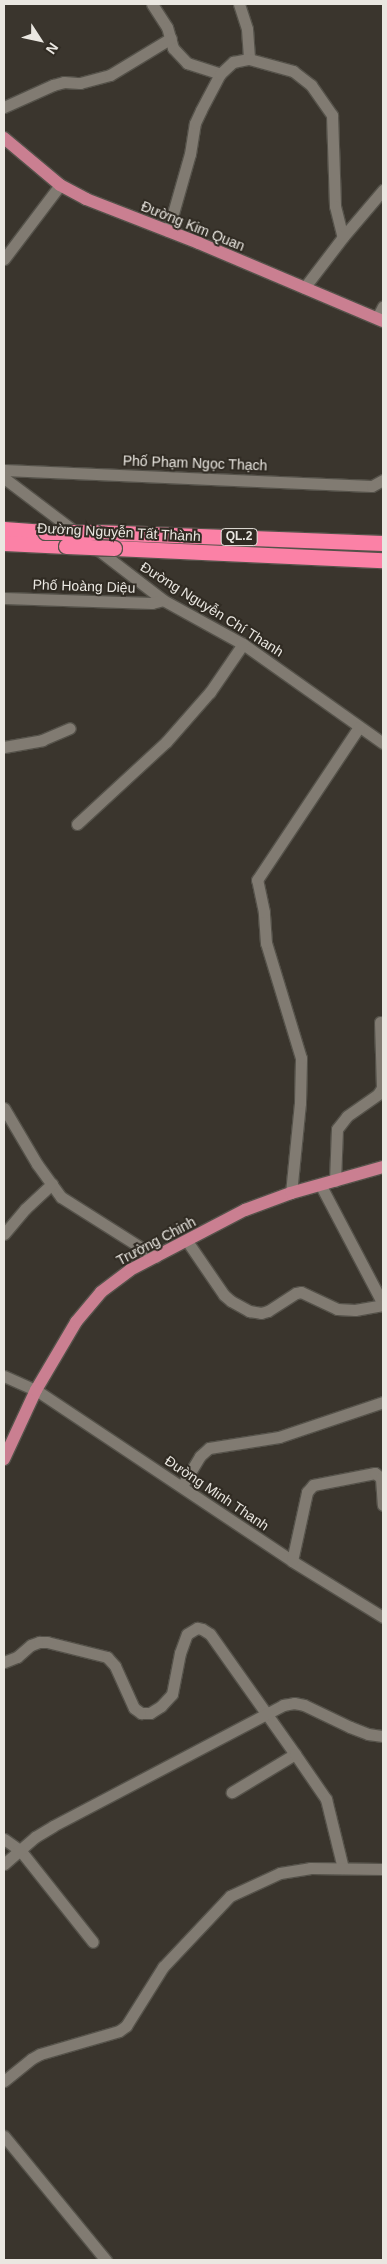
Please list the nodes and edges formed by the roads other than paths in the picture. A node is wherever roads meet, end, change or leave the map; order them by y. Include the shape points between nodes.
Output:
1 (152, 4) edge
2 (239, 4) edge
3 (171, 38) junction
4 (249, 59) junction
5 (220, 74) junction
6 (4, 107) edge
7 (4, 138) edge
8 (60, 185) junction
9 (383, 190) edge
10 (168, 231) junction
11 (342, 237) junction
12 (4, 259) edge
13 (304, 288) junction
14 (383, 306) edge
15 (380, 320) edge
16 (4, 470) edge
17 (4, 478) edge
18 (383, 480) edge
19 (4, 529) edge
20 (4, 543) edge
21 (383, 543) edge
22 (383, 560) edge
23 (4, 598) edge
24 (164, 600) junction
25 (243, 644) junction
26 (359, 727) junction
27 (70, 728) dead end
28 (383, 743) edge
29 (4, 747) edge
30 (77, 824) dead end
31 (380, 1022) dead end
32 (4, 1108) edge
33 (8, 1122) edge
34 (383, 1167) edge
35 (335, 1181) junction
36 (52, 1184) junction
37 (320, 1184) junction
38 (291, 1193) junction
39 (4, 1234) edge
40 (187, 1241) junction
41 (156, 1257) junction
42 (383, 1305) edge
43 (4, 1376) edge
44 (36, 1390) junction
45 (383, 1402) edge
46 (4, 1460) edge
47 (182, 1486) junction
48 (383, 1505) edge
49 (292, 1561) junction
50 (383, 1617) edge
51 (4, 1662) edge
52 (265, 1714) junction
53 (383, 1736) edge
54 (295, 1754) junction
55 (232, 1792) dead end
56 (4, 1839) edge
57 (20, 1850) junction
58 (4, 1864) edge
59 (343, 1868) junction
60 (383, 1869) edge
61 (93, 1942) dead end
62 (4, 2081) edge
63 (4, 2136) edge
64 (106, 2260) edge

1 - 3 street
2 - 4 street via 247,29
3 - 5 street via 173,48 187,63
3 - 6 street via 110,75 80,84 64,82 53,85
4 - 5 street via 233,62
4 - 11 street via 293,71 311,85 332,115 335,206
5 - 10 street via 196,123
7 - 8 main road, Đường Kim Quan
8 - 10 main road, Đường Kim Quan via 86,199
8 - 12 street
9 - 11 street
10 - 13 main road, Đường Kim Quan
11 - 13 street
13 - 15 main road, Đường Kim Quan
14 - 15 street
16 - 18 street, Phố Phạm Ngọc Thạch via 372,486
17 - 24 street, Đường Nguyễn Chí Thanh
19 - 21 highway, Đường Nguyễn Tất Thành / QL.2, bridge
20 - 22 highway, Đường Nguyễn Tất Thành / QL.2, bridge
23 - 24 street, Phố Hoàng Diệu via 152,603
24 - 25 street, Đường Nguyễn Chí Thanh
25 - 26 street, Đường Nguyễn Chí Thanh
25 - 30 street via 210,692 166,742
26 - 28 street, Đường Nguyễn Chí Thanh
26 - 38 street via 257,880 266,943 301,1058
27 - 29 street via 42,740
31 - 35 street via 382,1088 347,1116 336,1130
32 - 33 street
33 - 36 street
34 - 35 main road, Trường Chinh
35 - 37 main road, Trường Chinh
36 - 39 street
36 - 41 street via 61,1197
37 - 38 main road, Trường Chinh
37 - 42 street
38 - 40 main road, Trường Chinh via 245,1210
40 - 41 main road, Trường Chinh
40 - 42 street via 224,1295 249,1311 261,1314 301,1292 337,1309 355,1310
41 - 44 main road, Trường Chinh via 130,1270 101,1292 76,1322
43 - 44 street, Đường Minh Thanh
44 - 46 main road, Trường Chinh
44 - 47 street, Đường Minh Thanh
45 - 47 street via 279,1438 209,1448 200,1456
47 - 49 street, Đường Minh Thanh
48 - 49 street via 382,1478 375,1473 313,1485 307,1492
49 - 50 street, Đường Minh Thanh
51 - 52 street via 39,1642 107,1656 134,1708 141,1713 150,1713 172,1694 187,1634 202,1628 210,1634
52 - 53 street via 283,1705 304,1705 368,1734
52 - 54 street
52 - 57 street via 53,1826
54 - 55 street
54 - 59 street via 326,1799
56 - 57 street
57 - 58 street
57 - 61 street
59 - 60 street
59 - 62 street via 310,1868 280,1873 230,1896 163,1967 126,2026 119,2031 40,2054
63 - 64 street

